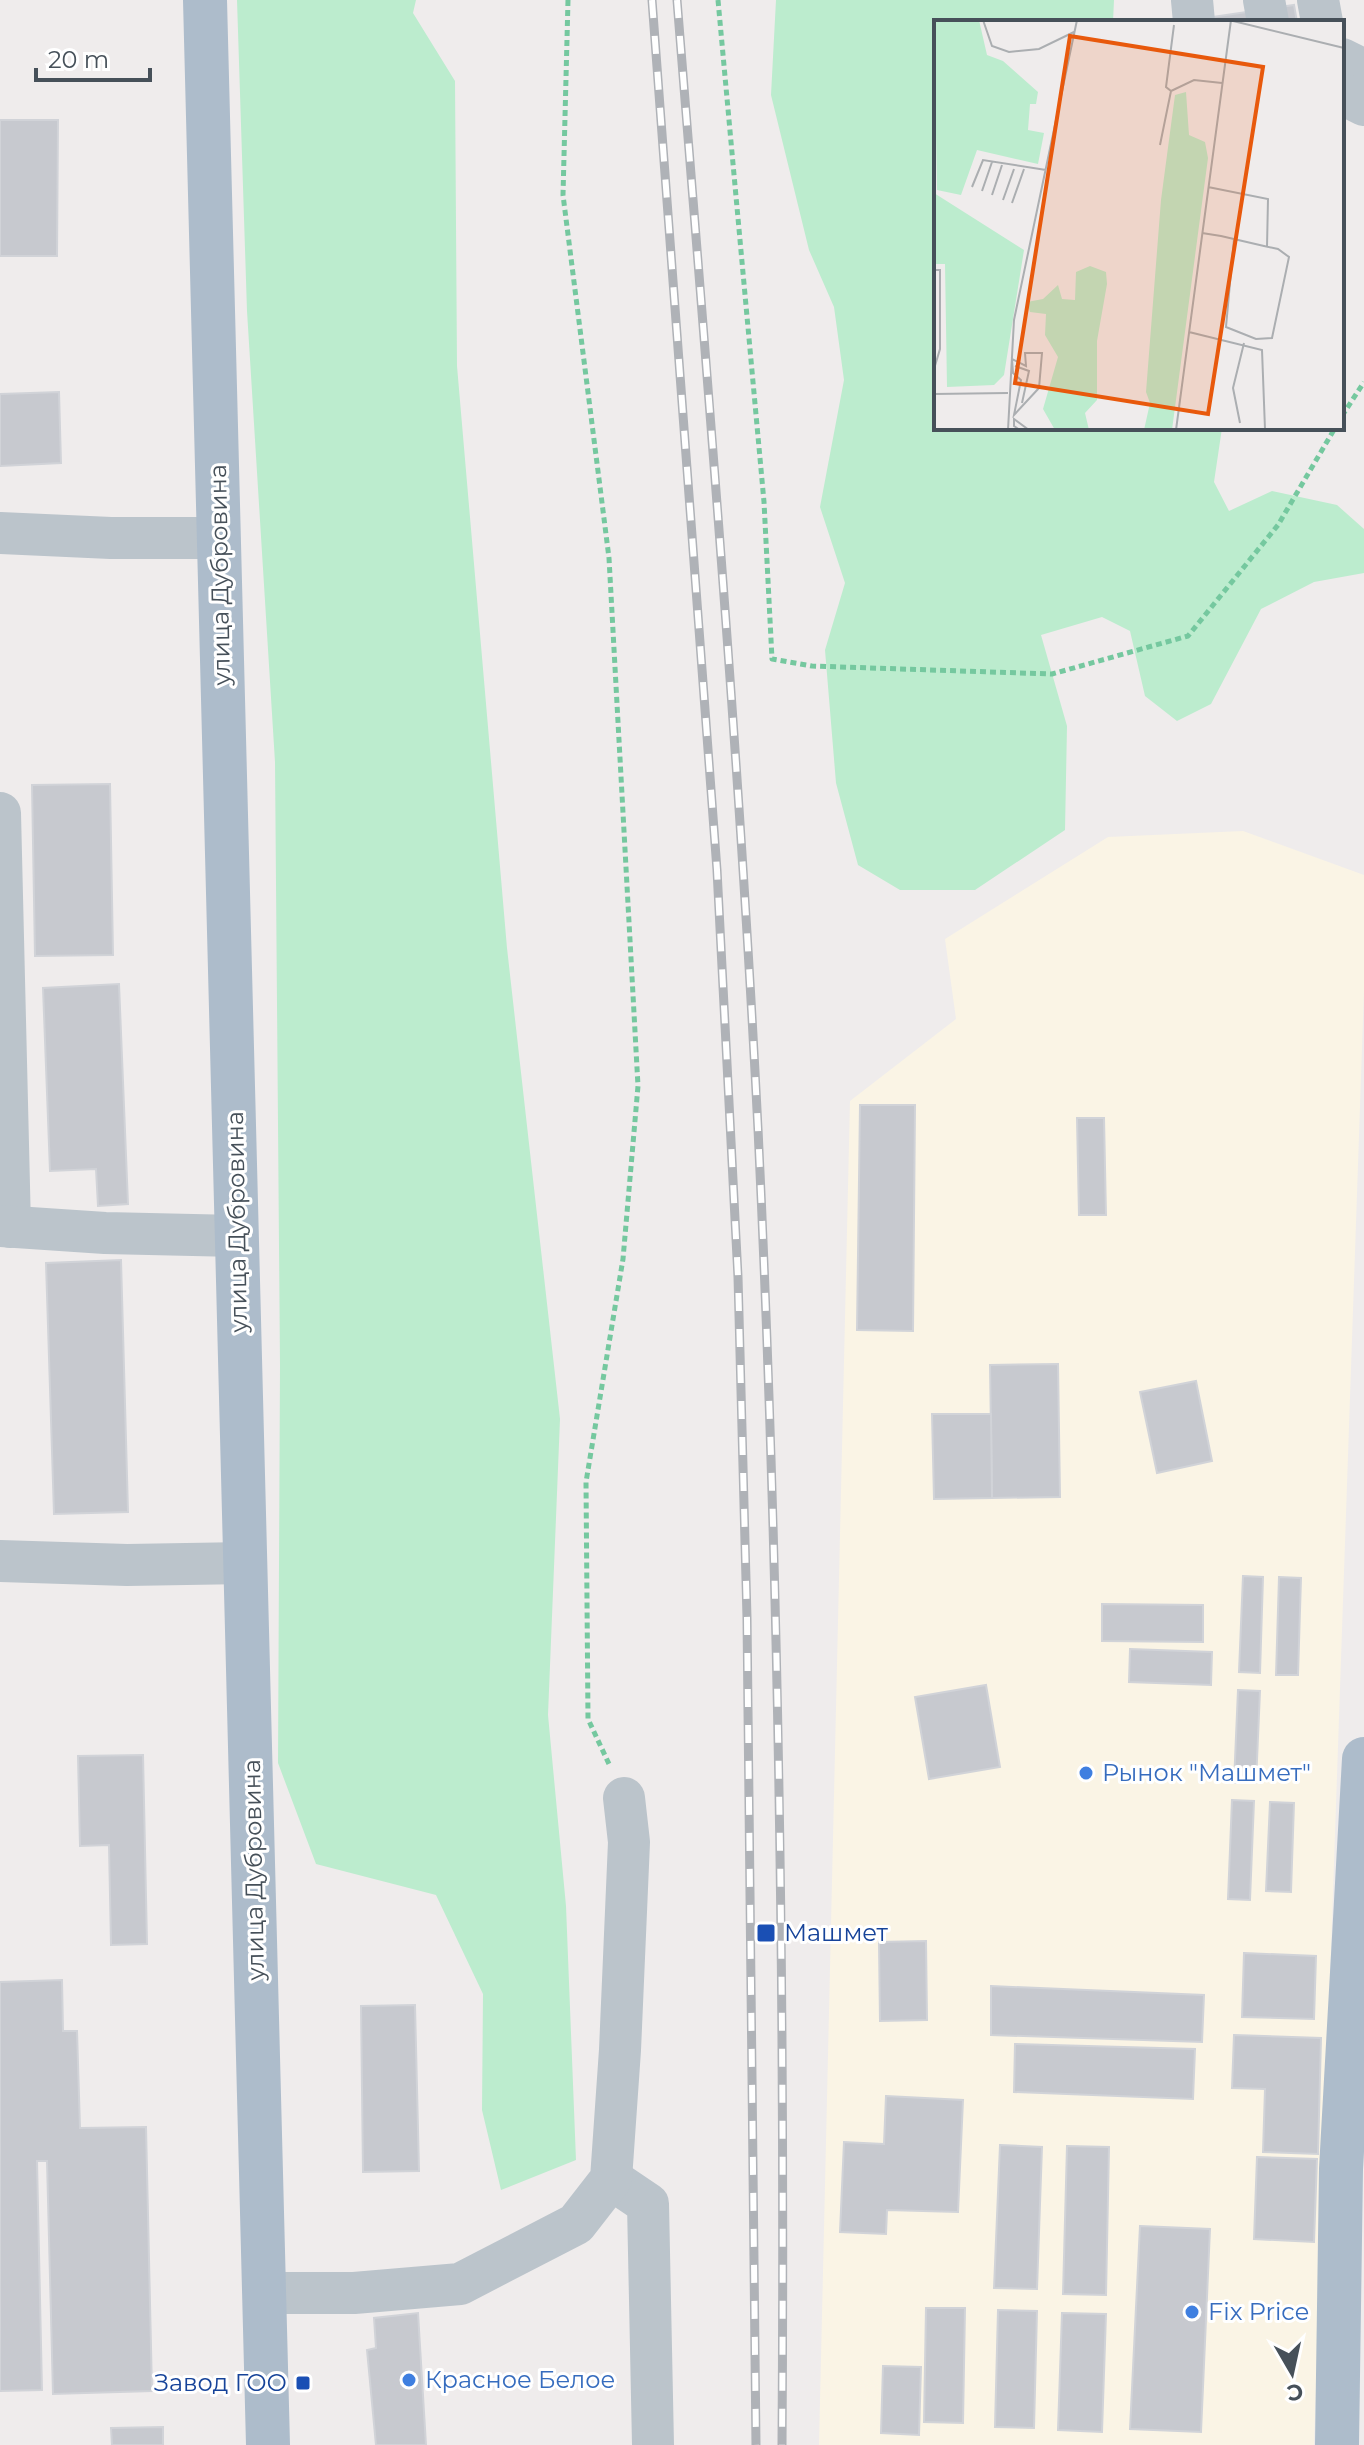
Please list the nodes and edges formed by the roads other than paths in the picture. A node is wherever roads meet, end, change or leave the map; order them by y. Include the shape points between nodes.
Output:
1 (205, 0) edge
2 (1192, 0) edge
3 (1264, 0) edge
4 (1318, 0) edge
5 (1194, 20) edge
6 (1268, 20) edge
7 (1322, 20) edge
8 (1344, 60) edge
9 (1364, 70) edge
10 (1344, 95) edge
11 (1364, 105) edge
12 (1344, 121) edge
13 (1364, 130) edge
14 (0, 533) edge
15 (219, 538) junction
16 (0, 813) edge
17 (5, 1227) edge
18 (237, 1236) junction
19 (0, 1561) edge
20 (246, 1563) junction
21 (1364, 1759) edge
22 (624, 1798) road end
23 (611, 2179) junction
24 (265, 2293) junction
25 (268, 2445) edge
26 (653, 2445) edge
27 (1337, 2445) edge

1 - 15 main road, улица Дубровина
2 - 5 lane
3 - 6 lane
4 - 7 lane
8 - 9 lane
10 - 11 lane
12 - 13 lane
14 - 15 lane
15 - 18 main road, улица Дубровина
16 - 17 lane
17 - 18 lane
18 - 20 main road, улица Дубровина
19 - 20 lane
20 - 24 main road, улица Дубровина
21 - 27 main road via 1341,2169
22 - 23 lane via 629,1842
23 - 24 lane via 576,2224 460,2284 354,2293
23 - 26 lane via 648,2204
24 - 25 main road, улица Дубровина

